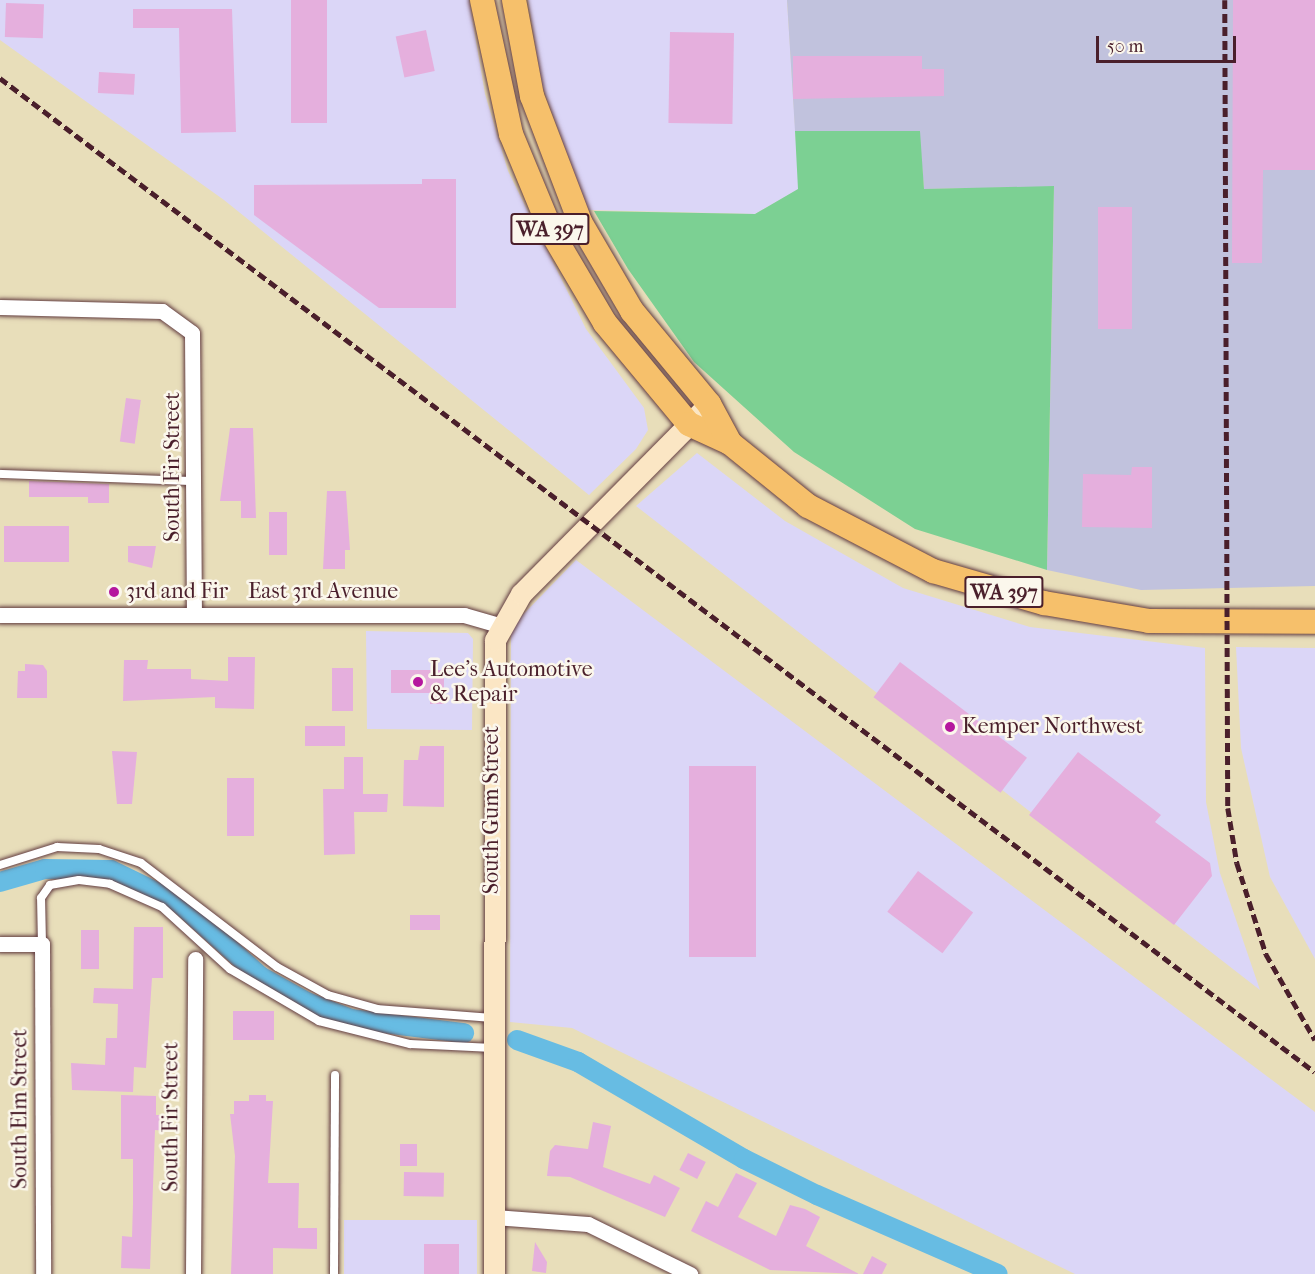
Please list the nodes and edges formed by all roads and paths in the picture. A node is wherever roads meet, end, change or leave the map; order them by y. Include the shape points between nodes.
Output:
1 (482, 0) edge
2 (514, 0) edge
3 (0, 307) edge
4 (709, 404) junction
5 (689, 424) junction
6 (730, 443) junction
7 (0, 474) edge
8 (196, 481) junction
9 (0, 615) edge
10 (194, 615) junction
11 (1315, 622) edge
12 (500, 625) junction
13 (0, 865) edge
14 (0, 944) edge
15 (42, 944) junction
16 (202, 944) junction
17 (195, 959) joint
18 (493, 1018) junction
19 (494, 1048) junction
20 (336, 1075) dead end
21 (494, 1217) junction
22 (682, 1272) edge
23 (43, 1274) edge
24 (193, 1274) edge
25 (334, 1274) edge
26 (494, 1274) edge

1 - 5 main road, WA 397 via 511,134 552,233 605,323
2 - 4 main road, WA 397 via 532,96 580,222 632,311
3 - 8 street, South Fir Street via 162,311 185,323 196,346
4 - 5 main road, South Gum Street
4 - 6 main road, WA 397
5 - 6 main road, WA 397
5 - 12 main road, South Gum Street via 521,594
6 - 11 main road, WA 397 via 808,506 933,571 1044,603 1149,621
7 - 8 lane
8 - 10 street, South Fir Street
9 - 10 street, East 3rd Avenue
10 - 12 street, East 3rd Avenue via 464,615
12 - 18 main road, South Gum Street via 492,658
13 - 18 lane via 57,847 99,849 141,863 277,967 328,995 377,1009
14 - 15 street
15 - 16 lane via 44,892 61,881 79,880 110,884 162,907
15 - 23 street, South Elm Street
16 - 17 lane
16 - 19 lane via 254,985 346,1031 410,1044
17 - 24 street, South Fir Street
18 - 19 main road, South Gum Street
19 - 21 main road, South Gum Street
20 - 25 lane
21 - 22 street via 588,1224
21 - 26 main road, South Gum Street

